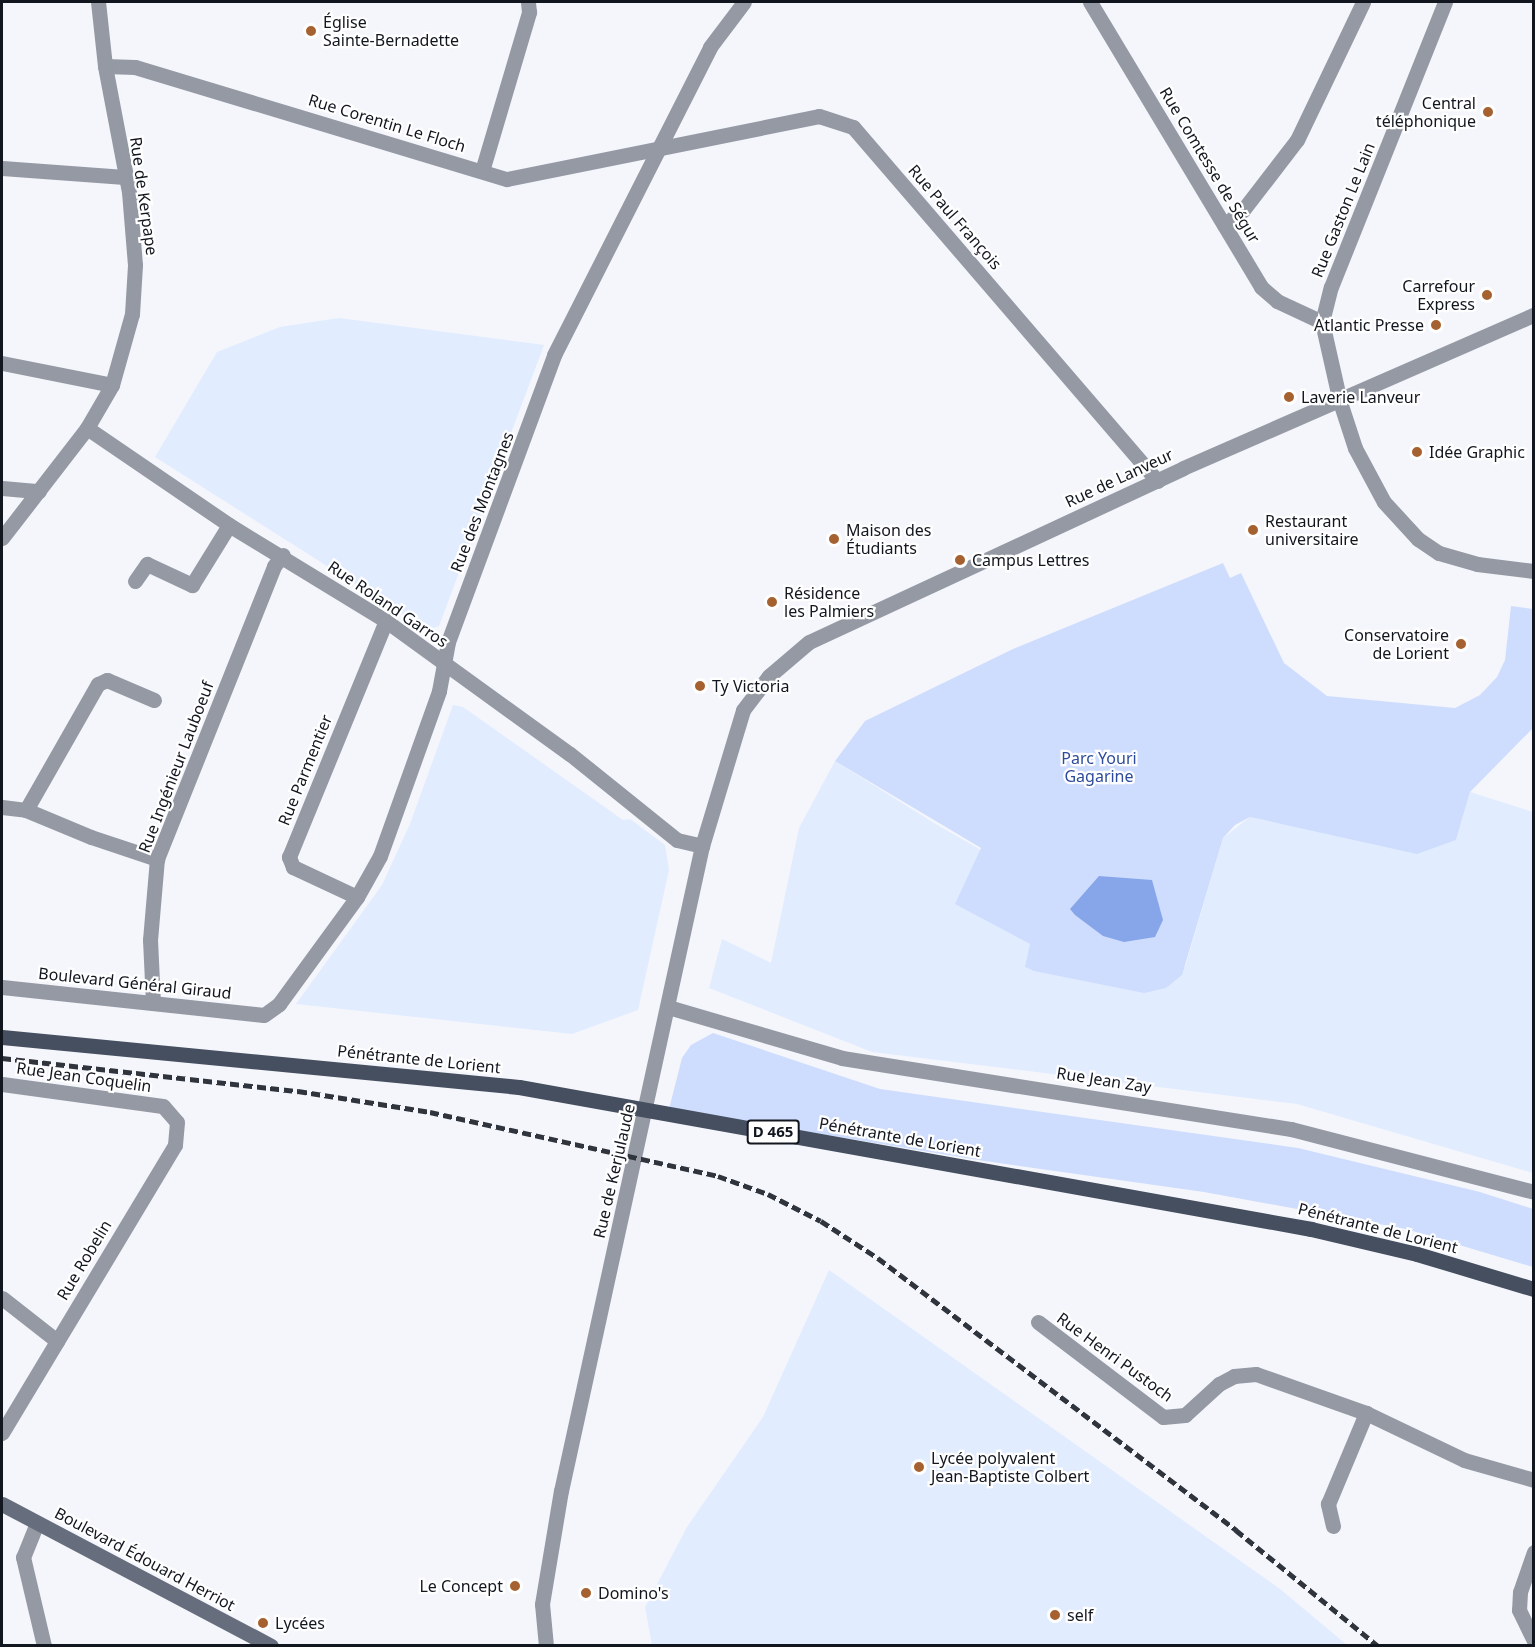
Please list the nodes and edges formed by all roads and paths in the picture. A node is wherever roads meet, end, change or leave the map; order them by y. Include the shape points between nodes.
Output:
1 (98, 2) edge
2 (528, 2) edge
3 (744, 2) edge
4 (1090, 2) edge
5 (1362, 2) edge
6 (1445, 2) edge
7 (105, 66) junction
8 (661, 148) junction
9 (2, 168) edge
10 (482, 171) junction
11 (125, 177) junction
12 (1224, 225) junction
13 (1533, 315) edge
14 (1322, 322) junction
15 (2, 363) edge
16 (112, 385) junction
17 (1340, 402) junction
18 (87, 429) junction
19 (1158, 481) junction
20 (2, 488) edge
21 (39, 491) junction
22 (229, 525) junction
23 (2, 538) edge
24 (284, 555) junction
25 (1533, 571) edge
26 (135, 581) dead end
27 (386, 621) junction
28 (445, 665) junction
29 (154, 700) dead end
30 (743, 710) joint
31 (2, 807) edge
32 (27, 810) junction
33 (702, 846) junction
34 (157, 859) junction
35 (357, 897) junction
36 (2, 987) edge
37 (153, 1003) junction
38 (668, 1008) junction
39 (264, 1015) joint
40 (2, 1037) edge
41 (2, 1084) edge
42 (163, 1106) joint
43 (1533, 1192) edge
44 (1533, 1289) edge
45 (2, 1298) edge
46 (1038, 1322) dead end
47 (57, 1341) junction
48 (1366, 1413) junction
49 (2, 1433) edge
50 (1533, 1480) edge
51 (2, 1504) edge
52 (37, 1523) junction
53 (1333, 1526) dead end
54 (1533, 1552) edge
55 (1533, 1641) edge
56 (44, 1646) edge
57 (271, 1646) edge
58 (546, 1646) edge

1 - 7 street, Rue de Kerpape
2 - 10 street via 527,18
3 - 8 street, Rue des Montagnes via 710,47
4 - 12 street, Rue Comtesse de Ségur
5 - 12 street via 1297,140 1243,210
6 - 14 street, Rue Gaston Le Lain via 1331,288
7 - 10 street, Rue Corentin Le Floch via 135,66
7 - 11 street, Rue de Kerpape
8 - 10 street, Rue Corentin Le Floch via 507,179
8 - 19 street, Rue Paul François via 819,116 853,127
8 - 28 street, Rue des Montagnes via 554,355 448,642
9 - 11 street
11 - 16 street, Rue de Kerpape via 135,265 132,314
12 - 14 street, Rue Comtesse de Ségur via 1261,287 1277,301
13 - 17 street, Rue de Lanveur
14 - 17 street, Rue Gaston Le Lain
15 - 16 street
16 - 18 street, Rue de Kerpape
17 - 19 street, Rue de Lanveur
17 - 25 street, Rue Gaston Le Lain via 1368,478 1418,539 1458,559
18 - 21 street, Rue de Kerpape
18 - 22 street, Rue Roland Garros
19 - 30 street, Rue de Lanveur via 809,642 769,676
20 - 21 street via 30,487
21 - 23 street, Rue de Kerpape
22 - 24 street, Rue Roland Garros
22 - 26 street via 192,585 147,564
24 - 27 street, Rue Roland Garros
24 - 34 street, Rue Ingénieur Lauboeuf via 274,566
27 - 28 street, Rue Roland Garros
27 - 35 street, Rue Parmentier via 289,857 293,867
28 - 33 street, Rue Roland Garros via 570,754 658,826 684,844
28 - 35 street, Rue des Montagnes via 397,815
29 - 32 street via 106,680 98,684
30 - 33 street, Rue de Kerjulaude
31 - 32 street
32 - 34 street
33 - 38 street, Rue de Kerjulaude
34 - 37 street, Rue Ingénieur Lauboeuf via 150,940
35 - 39 street, Rue des Montagnes via 279,1004
36 - 37 street, Boulevard Général Giraud
37 - 39 street, Boulevard Général Giraud
38 - 43 street, Rue Jean Zay via 842,1058 1291,1129
38 - 58 street, Rue de Kerjulaude via 561,1491 542,1604
40 - 44 main road, Pénétrante de Lorient / D 465 via 519,1087 1311,1229 1417,1254
41 - 42 street, Rue Jean Coquelin
42 - 47 street, Rue Robelin via 177,1122 174,1145
45 - 47 street
46 - 48 street, Rue Henri Pustoch via 1163,1417 1185,1415 1218,1384 1234,1376 1256,1374
47 - 49 street, Rue Robelin
48 - 50 street, Rue Henri Pustoch via 1464,1460
48 - 53 street via 1328,1504
51 - 52 main road, Boulevard Édouard Herriot
52 - 56 street via 23,1557
52 - 57 main road, Boulevard Édouard Herriot
54 - 55 street via 1520,1592 1519,1610

